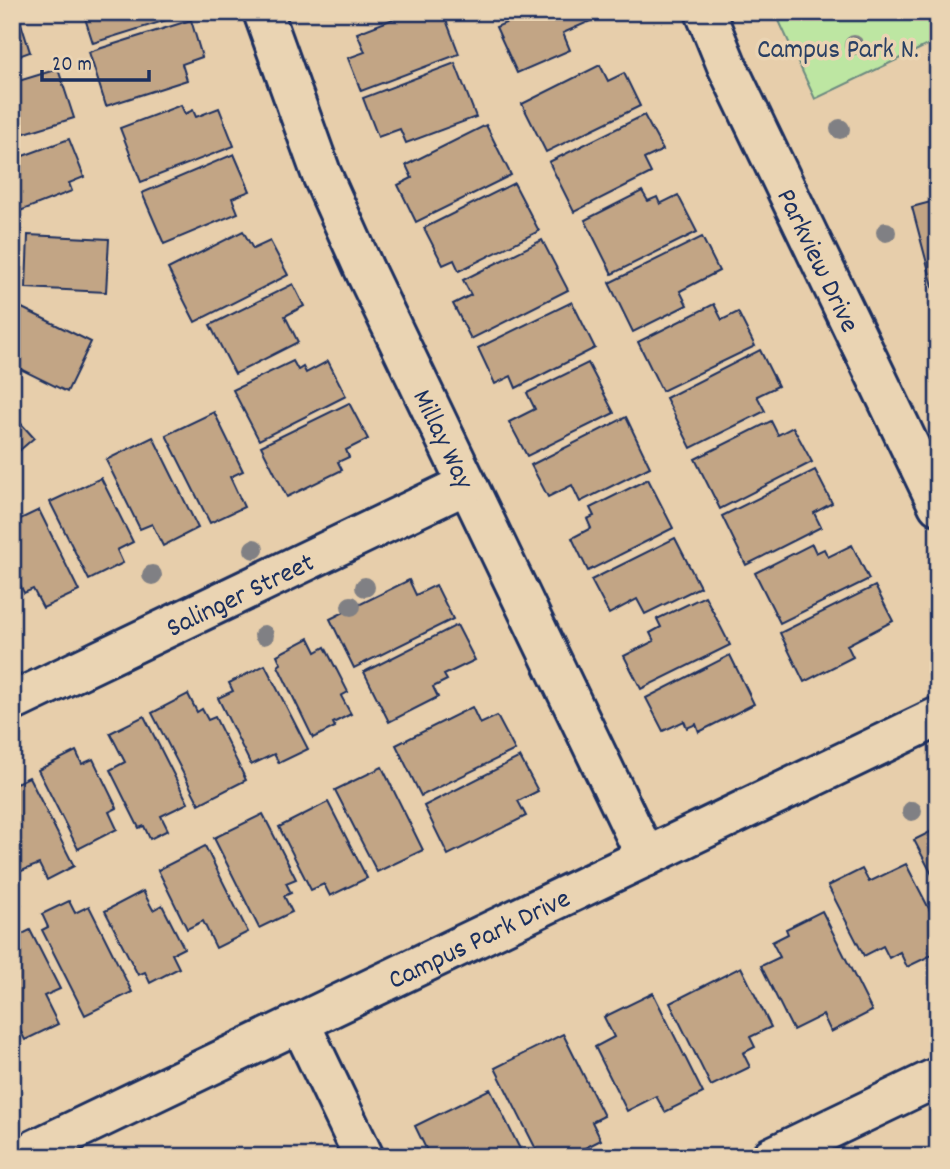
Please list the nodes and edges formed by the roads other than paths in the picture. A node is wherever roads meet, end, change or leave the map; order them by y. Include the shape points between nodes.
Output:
1 (262, 12) edge
2 (705, 12) edge
3 (467, 484) junction
4 (938, 505) edge
5 (12, 702) edge
6 (938, 717) edge
7 (646, 857) junction
8 (300, 1023) junction
9 (938, 1077) edge
10 (19, 1157) edge
11 (364, 1157) edge
12 (771, 1157) edge

1 - 3 street, Millay Way via 321,173
2 - 4 street, Parkview Drive
3 - 5 street, Salinger Street
3 - 7 street, Millay Way
6 - 7 street, Campus Park Drive
7 - 8 street, Campus Park Drive
8 - 10 street, Campus Park Drive
8 - 11 street
9 - 12 street

